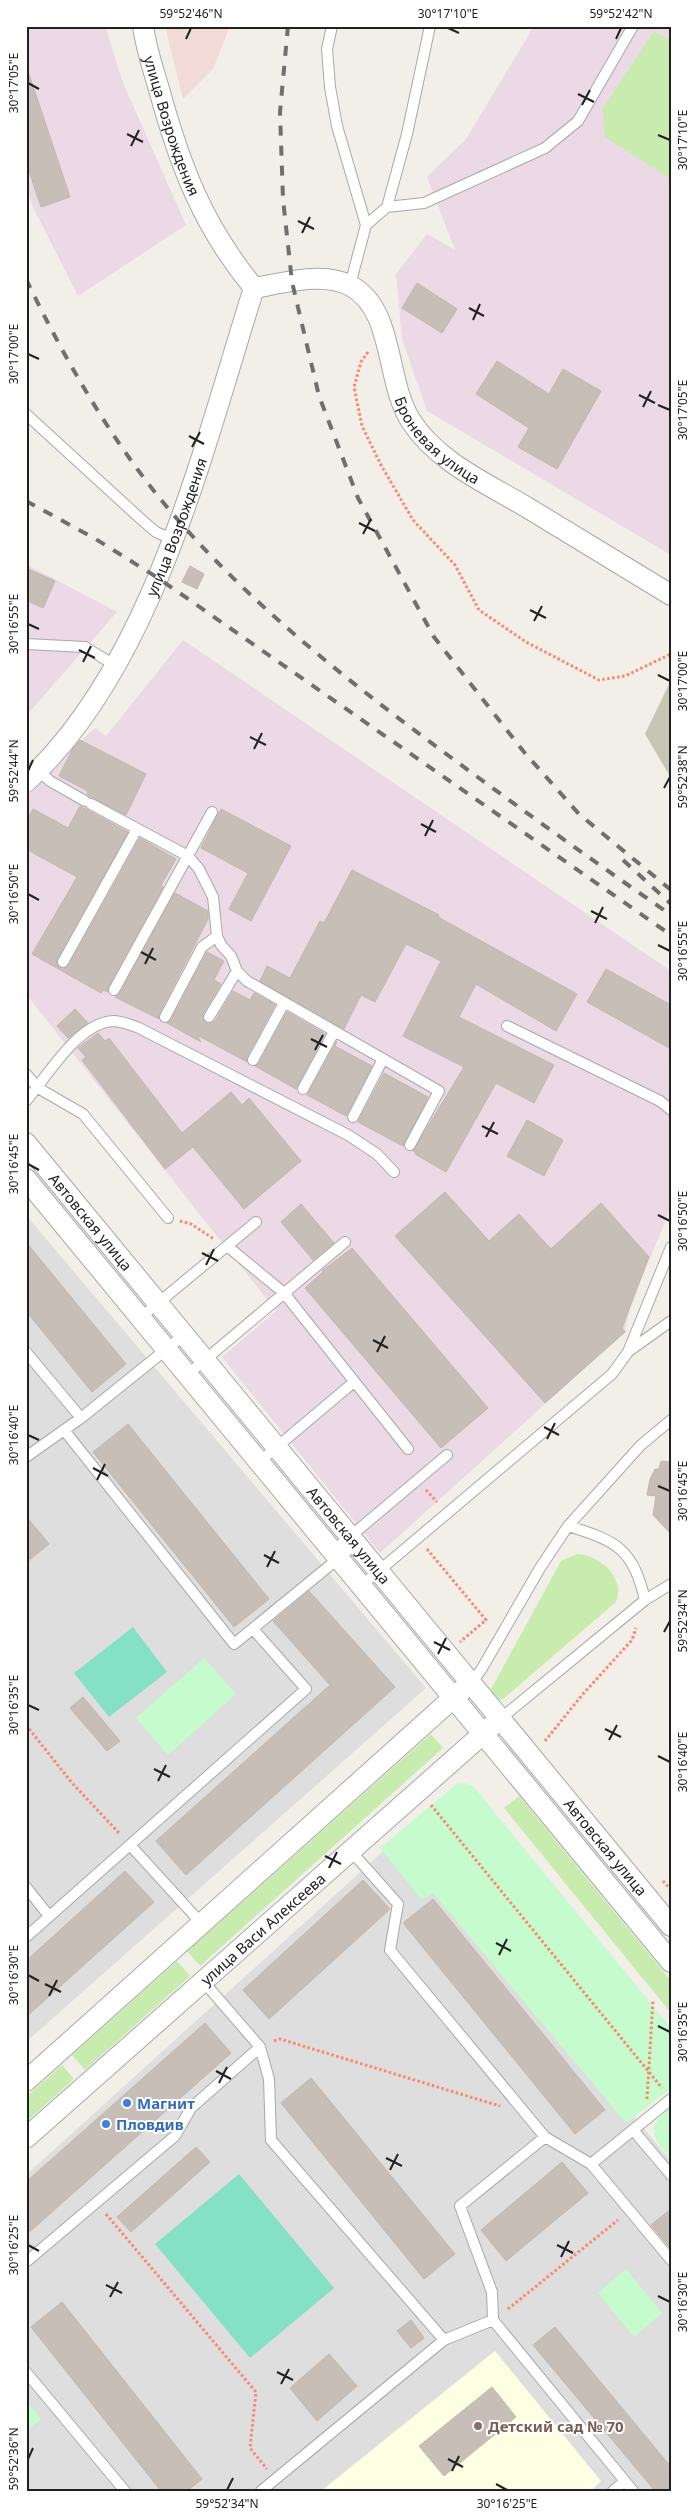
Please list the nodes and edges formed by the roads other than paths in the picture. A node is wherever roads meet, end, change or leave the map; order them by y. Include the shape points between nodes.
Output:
1 (143, 26) edge
2 (332, 26) edge
3 (430, 26) edge
4 (633, 26) edge
5 (387, 207) junction
6 (366, 226) junction
7 (350, 285) junction
8 (254, 288) junction
9 (26, 414) edge
10 (172, 539) junction
11 (671, 595) edge
12 (26, 644) edge
13 (116, 666) junction
14 (32, 776) edge
15 (212, 812) dead end
16 (137, 829) junction
17 (188, 856) junction
18 (217, 936) junction
19 (63, 962) dead end
20 (236, 971) junction
21 (114, 990) dead end
22 (284, 1003) junction
23 (165, 1016) dead end
24 (209, 1017) dead end
25 (506, 1026) dead end
26 (334, 1032) junction
27 (383, 1059) junction
28 (253, 1060) dead end
29 (26, 1074) edge
30 (38, 1088) junction
31 (303, 1089) dead end
32 (26, 1101) edge
33 (671, 1110) edge
34 (353, 1117) dead end
35 (26, 1143) edge
36 (410, 1145) dead end
37 (394, 1172) dead end
38 (53, 1176) junction
39 (27, 1178) edge
40 (168, 1218) road end
41 (256, 1222) dead end
42 (345, 1242) dead end
43 (227, 1246) junction
44 (671, 1247) edge
45 (284, 1293) junction
46 (158, 1304) junction
47 (140, 1318) junction
48 (671, 1321) edge
49 (184, 1335) junction
50 (166, 1349) junction
51 (26, 1352) edge
52 (628, 1352) junction
53 (206, 1361) junction
54 (187, 1375) junction
55 (354, 1382) junction
56 (81, 1418) junction
57 (671, 1420) edge
58 (64, 1430) junction
59 (277, 1447) junction
60 (408, 1449) dead end
61 (447, 1455) dead end
62 (26, 1457) edge
63 (259, 1462) junction
64 (568, 1526) junction
65 (353, 1540) junction
66 (336, 1555) junction
67 (378, 1571) junction
68 (671, 1584) edge
69 (361, 1586) junction
70 (645, 1600) junction
71 (253, 1629) junction
72 (471, 1683) junction
73 (454, 1698) junction
74 (500, 1719) junction
75 (482, 1733) junction
76 (130, 1845) junction
77 (350, 1850) junction
78 (26, 1887) edge
79 (49, 1916) junction
80 (202, 1924) junction
81 (671, 1926) edge
82 (26, 1937) edge
83 (671, 1962) edge
84 (203, 1981) junction
85 (260, 2047) junction
86 (26, 2081) edge
87 (668, 2095) edge
88 (633, 2130) junction
89 (545, 2137) junction
90 (26, 2138) edge
91 (591, 2164) junction
92 (671, 2175) edge
93 (671, 2260) edge
94 (26, 2262) edge
95 (493, 2320) junction
96 (444, 2340) junction
97 (26, 2372) edge
98 (625, 2481) junction
99 (125, 2491) edge
100 (261, 2491) edge
101 (613, 2491) edge
102 (633, 2491) edge

1 - 8 street, улица Возрождения via 165,112 201,211 231,260
2 - 6 lane via 327,49 330,87
3 - 5 lane
4 - 5 lane via 578,121 545,148 424,203
5 - 6 lane
6 - 7 lane
7 - 8 street, Броневая улица via 330,279
7 - 11 street, Броневая улица via 370,300 383,333 400,398 422,437 437,451
8 - 10 street, улица Возрождения
9 - 10 lane via 143,522
10 - 13 street, улица Возрождения via 138,623
12 - 13 lane via 85,647
13 - 14 street, улица Возрождения via 83,718
14 - 16 lane via 50,781
15 - 17 lane
16 - 17 lane
16 - 19 lane
17 - 18 lane via 199,869 213,897
17 - 21 lane
18 - 20 lane via 231,956
18 - 23 lane via 202,947
20 - 22 lane via 246,981
20 - 24 lane
22 - 26 lane
22 - 28 lane
25 - 33 lane
26 - 27 lane
26 - 31 lane
27 - 34 lane
27 - 36 lane via 439,1091
29 - 30 lane
30 - 32 lane
30 - 37 lane via 72,1043 95,1026 114,1021 129,1025 348,1135 377,1154
30 - 40 lane via 83,1114
35 - 38 street, Автовская улица
38 - 39 street
38 - 46 street, Автовская улица
39 - 47 street, Автовская улица
41 - 43 lane
42 - 45 lane
43 - 45 lane
43 - 46 lane
44 - 52 lane
45 - 53 lane
45 - 55 lane
46 - 47 lane
46 - 49 street, Автовская улица
47 - 50 street, Автовская улица
48 - 52 lane
49 - 50 lane
49 - 53 street, Автовская улица
50 - 54 street, Автовская улица
50 - 56 lane
51 - 56 lane
52 - 67 lane via 612,1374
53 - 54 lane
53 - 59 street, Автовская улица
54 - 63 street, Автовская улица
55 - 59 lane
55 - 60 lane
56 - 58 lane
57 - 64 lane via 641,1445
58 - 62 lane
58 - 71 lane via 234,1644
59 - 63 lane
59 - 65 street, Автовская улица
61 - 65 lane
63 - 66 street, Автовская улица
64 - 70 lane via 598,1536 625,1552 639,1574
64 - 72 lane
65 - 66 lane
65 - 67 street, Автовская улица
66 - 69 street, Автовская улица
66 - 71 lane
67 - 69 lane
67 - 72 street, Автовская улица
68 - 70 lane
69 - 73 street, Автовская улица
70 - 74 lane
71 - 76 lane via 306,1689
72 - 73 street
72 - 74 street, Автовская улица
73 - 75 street, Автовская улица
73 - 80 street
74 - 75 street, улица Васи Алексеева
74 - 81 street, Автовская улица
75 - 77 street, улица Васи Алексеева
75 - 83 street, Автовская улица
76 - 79 lane
76 - 80 lane
77 - 84 street, улица Васи Алексеева
77 - 89 lane via 398,1904 390,1950
78 - 79 lane
79 - 82 lane
80 - 86 street
84 - 85 lane
84 - 90 street, улица Васи Алексеева
85 - 94 lane via 191,2108 175,2136
85 - 96 lane via 269,2079 271,2140
87 - 88 lane
88 - 91 lane
88 - 92 lane
89 - 91 lane
89 - 95 lane via 460,2206 492,2292
91 - 93 lane
95 - 96 lane
95 - 98 lane
96 - 100 lane
97 - 99 lane
98 - 101 lane
98 - 102 lane

